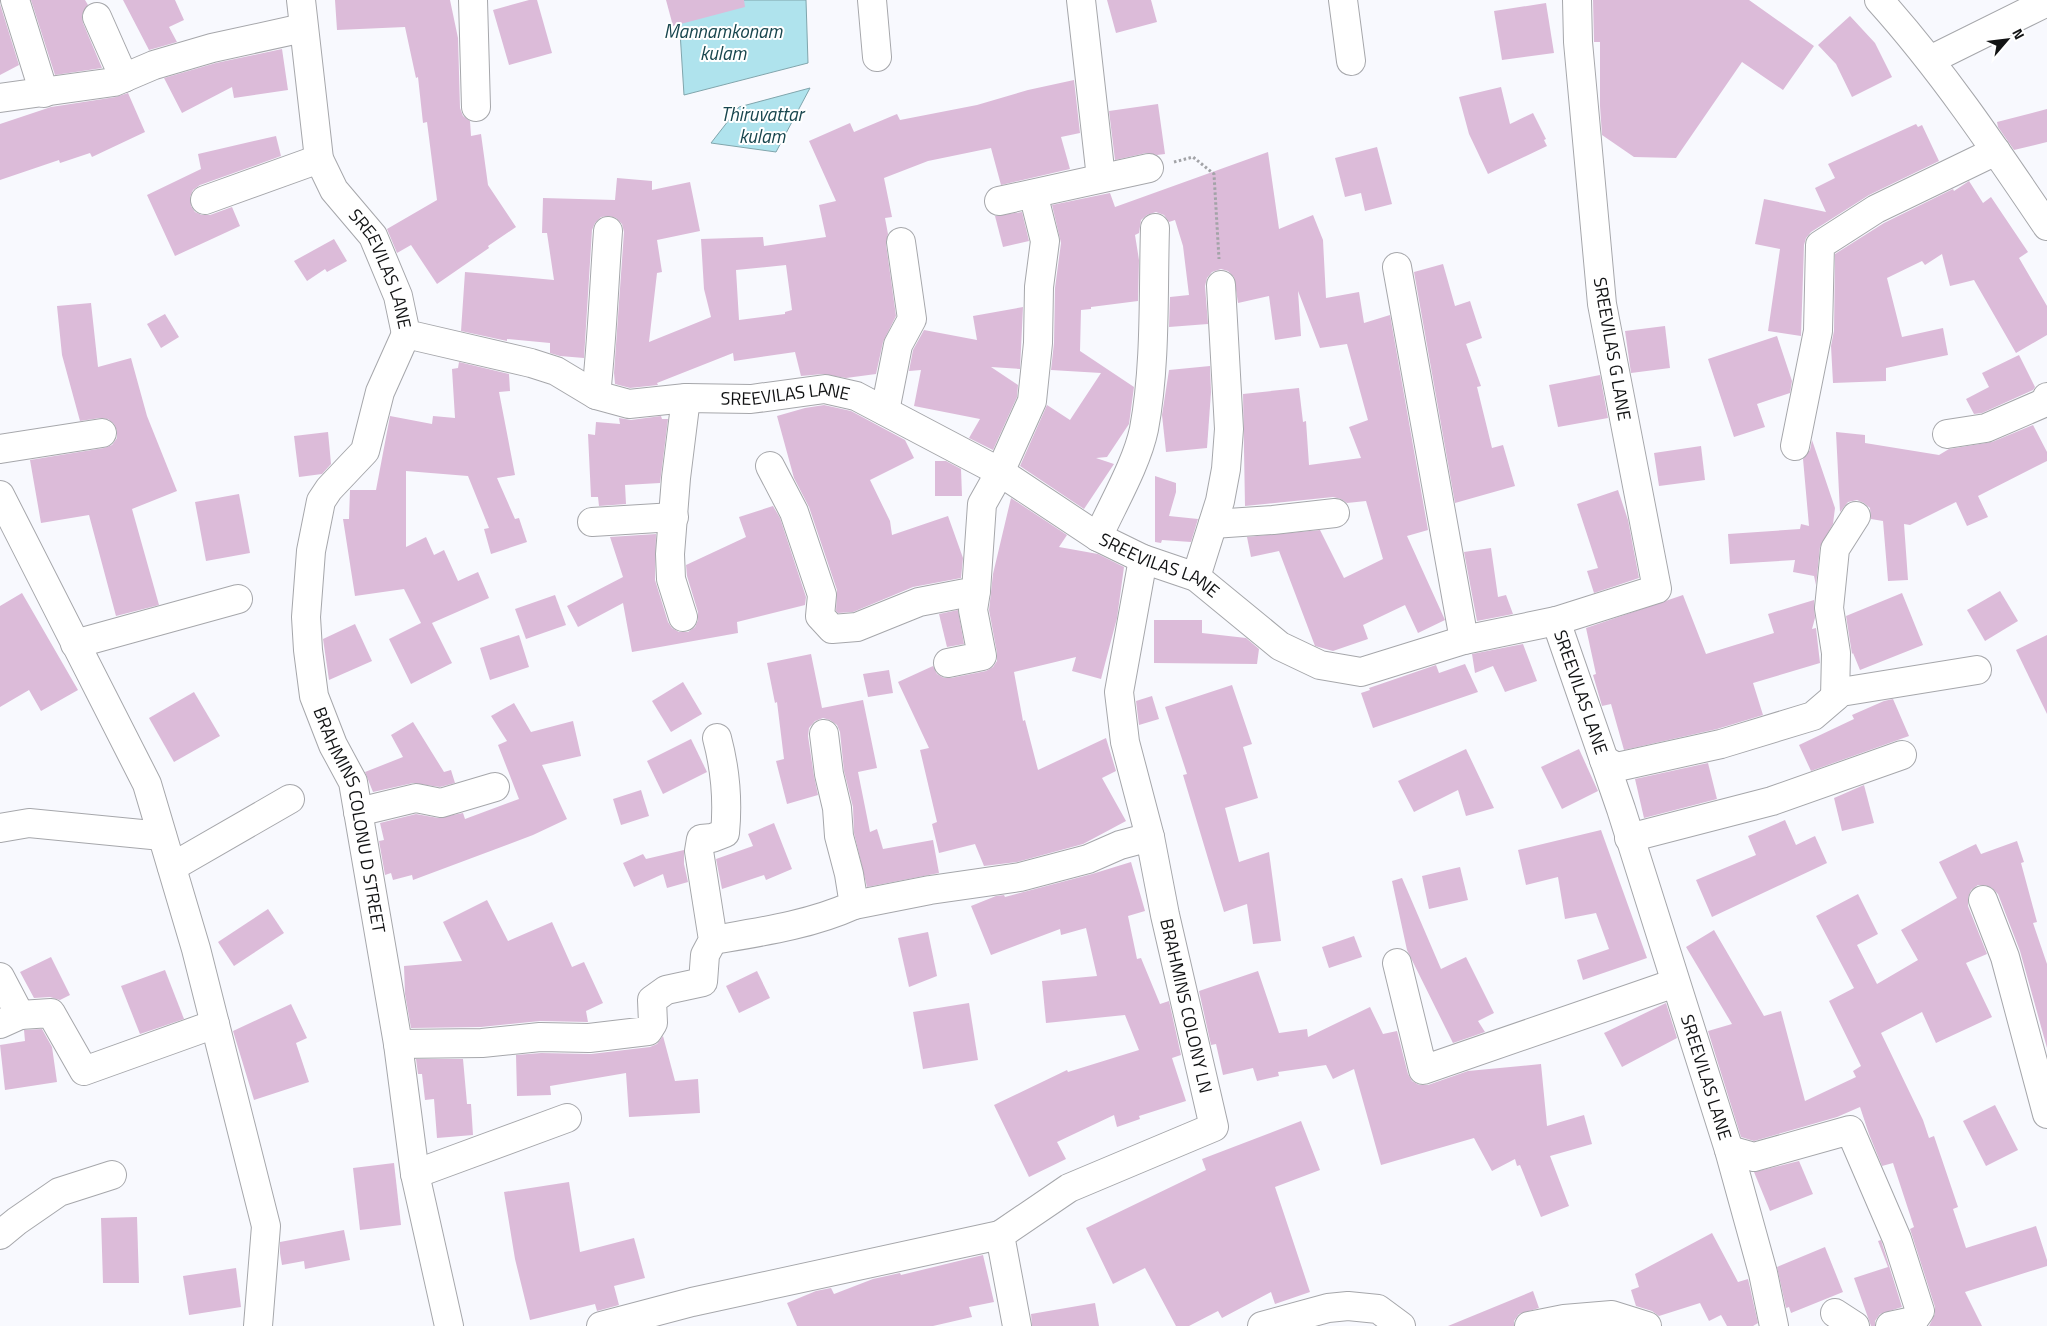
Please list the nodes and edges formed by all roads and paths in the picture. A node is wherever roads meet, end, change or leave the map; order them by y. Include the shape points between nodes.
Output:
1 (15, 0) edge
2 (301, 0) edge
3 (473, 0) edge
4 (872, 0) edge
5 (1081, 0) edge
6 (1343, 0) edge
7 (1577, 0) edge
8 (1879, 0) edge
9 (2047, 2) edge
10 (97, 17) dead end
11 (303, 28) junction
12 (876, 57) dead end
13 (1930, 60) junction
14 (1351, 61) dead end
15 (124, 78) junction
16 (44, 93) junction
17 (0, 98) edge
18 (476, 107) dead end
19 (1996, 151) junction
20 (318, 159) junction
21 (1149, 168) joint
22 (1101, 178) junction
23 (205, 200) dead end
24 (999, 201) dead end
25 (1035, 202) dead end
26 (2047, 226) edge
27 (1155, 228) dead end
28 (608, 231) dead end
29 (901, 242) dead end
30 (1397, 267) dead end
31 (1221, 285) joint
32 (406, 334) junction
33 (596, 395) junction
34 (2047, 397) edge
35 (686, 398) junction
36 (884, 411) junction
37 (102, 433) dead end
38 (1947, 434) dead end
39 (1795, 446) dead end
40 (0, 449) edge
41 (770, 466) dead end
42 (1000, 472) junction
43 (0, 495) edge
44 (1335, 513) dead end
45 (674, 516) junction
46 (1856, 516) dead end
47 (592, 522) dead end
48 (1213, 524) junction
49 (1098, 537) junction
50 (1143, 559) junction
51 (1196, 577) junction
52 (976, 591) junction
53 (238, 599) dead end
54 (683, 617) dead end
55 (1556, 622) junction
56 (1464, 640) junction
57 (75, 644) junction
58 (948, 663) dead end
59 (1977, 670) dead end
60 (1835, 697) junction
61 (824, 734) dead end
62 (717, 738) dead end
63 (1902, 755) dead end
64 (1604, 760) junction
65 (494, 787) dead end
66 (290, 799) dead end
67 (358, 812) junction
68 (0, 828) edge
69 (162, 836) junction
70 (1150, 837) junction
71 (1629, 838) junction
72 (172, 867) junction
73 (1983, 900) dead end
74 (854, 905) junction
75 (713, 940) junction
76 (1397, 963) dead end
77 (0, 976) edge
78 (1674, 983) junction
79 (10, 1019) edge
80 (215, 1024) junction
81 (398, 1044) junction
82 (2047, 1114) edge
83 (567, 1118) dead end
84 (1729, 1150) junction
85 (416, 1174) junction
86 (112, 1175) dead end
87 (0, 1235) edge
88 (1000, 1235) junction
89 (258, 1326) edge
90 (449, 1326) edge
91 (601, 1326) edge
92 (1017, 1326) edge
93 (1262, 1326) edge
94 (1401, 1326) edge
95 (1529, 1326) edge
96 (1647, 1326) edge
97 (1774, 1326) edge
98 (1890, 1326) edge

1 - 16 street
2 - 11 street, SREEVILAS LANE
3 - 18 street
4 - 12 street
5 - 22 street
6 - 14 street
7 - 55 street, SREEVILAS G LANE via 1602,304 1657,589
8 - 13 street
9 - 13 street
10 - 15 street
11 - 15 street via 212,48 154,65
11 - 20 street, SREEVILAS LANE
13 - 19 street
15 - 16 street
16 - 17 street
19 - 26 street
19 - 39 street via 1876,209 1820,245 1818,331
20 - 23 street
20 - 32 street, SREEVILAS LANE via 334,190 373,236 398,296
21 - 22 street
21 - 31 path via 1193,157 1214,174
22 - 24 street
25 - 42 street via 1045,241 1032,401
27 - 49 street via 1151,372 1144,430 1130,471
28 - 33 street
29 - 36 street via 912,319 898,344
30 - 56 street
31 - 48 street via 1230,429 1226,469
32 - 33 street, SREEVILAS LANE via 531,362 556,371
32 - 67 street, BRAHMINS COLONU D STREET via 380,392 365,452 322,501 311,551 306,617 314,696 333,745 353,782
33 - 35 street, SREEVILAS LANE via 628,404
34 - 38 street via 2046,402 1986,428
35 - 36 street, SREEVILAS LANE via 751,399 825,389 856,396
35 - 45 street
36 - 42 street, SREEVILAS LANE
37 - 40 street
41 - 52 street via 794,512 822,595 820,616 832,630 857,627 919,602
42 - 49 street, SREEVILAS LANE
42 - 52 street via 982,504
43 - 57 street
44 - 48 street
45 - 47 street
45 - 54 street via 671,579
46 - 60 street via 1835,549 1829,608 1836,653
48 - 51 street
49 - 50 street, SREEVILAS LANE
50 - 51 street, SREEVILAS LANE
50 - 70 street, BRAHMINS COLONY LN via 1119,692 1125,742
51 - 56 street, SREEVILAS LANE via 1280,646 1320,665 1361,672
52 - 58 street via 973,610 982,656
53 - 57 street
55 - 56 street, SREEVILAS LANE
55 - 64 street, SREEVILAS LANE
57 - 69 street via 147,784
59 - 60 street via 1841,692
60 - 64 street via 1813,716 1721,744 1617,767
61 - 74 street via 839,836
62 - 75 street via 722,757 725,833 701,839 699,851
63 - 71 street via 1772,801
64 - 71 street, SREEVILAS LANE
65 - 67 street via 441,803 416,798
66 - 72 street
67 - 81 street, BRAHMINS COLONU D STREET
68 - 69 street via 29,822
69 - 72 street
70 - 74 street via 1020,877
70 - 88 street, BRAHMINS COLONY LN via 1214,1127 1069,1188
71 - 78 street, SREEVILAS LANE
72 - 80 street
73 - 82 street via 2005,957
74 - 75 street via 794,925
75 - 81 street via 705,955 703,982 666,990 652,1000 653,1023 648,1031 589,1038 540,1037 482,1043
76 - 78 street via 1423,1070
77 - 79 street
78 - 84 street, SREEVILAS LANE
79 - 80 street via 51,1013 84,1071
80 - 89 street via 266,1226
81 - 85 street, BRAHMINS COLONU D STREET
83 - 85 street
84 - 97 street, SREEVILAS LANE
84 - 98 street via 1754,1157 1850,1130 1897,1239 1920,1311 1913,1321
85 - 90 street, BRAHMINS COLONU D STREET
86 - 87 street via 59,1192
88 - 91 street via 692,1302
88 - 92 street
93 - 94 street via 1328,1308 1348,1306 1378,1309
95 - 96 street via 1612,1315

